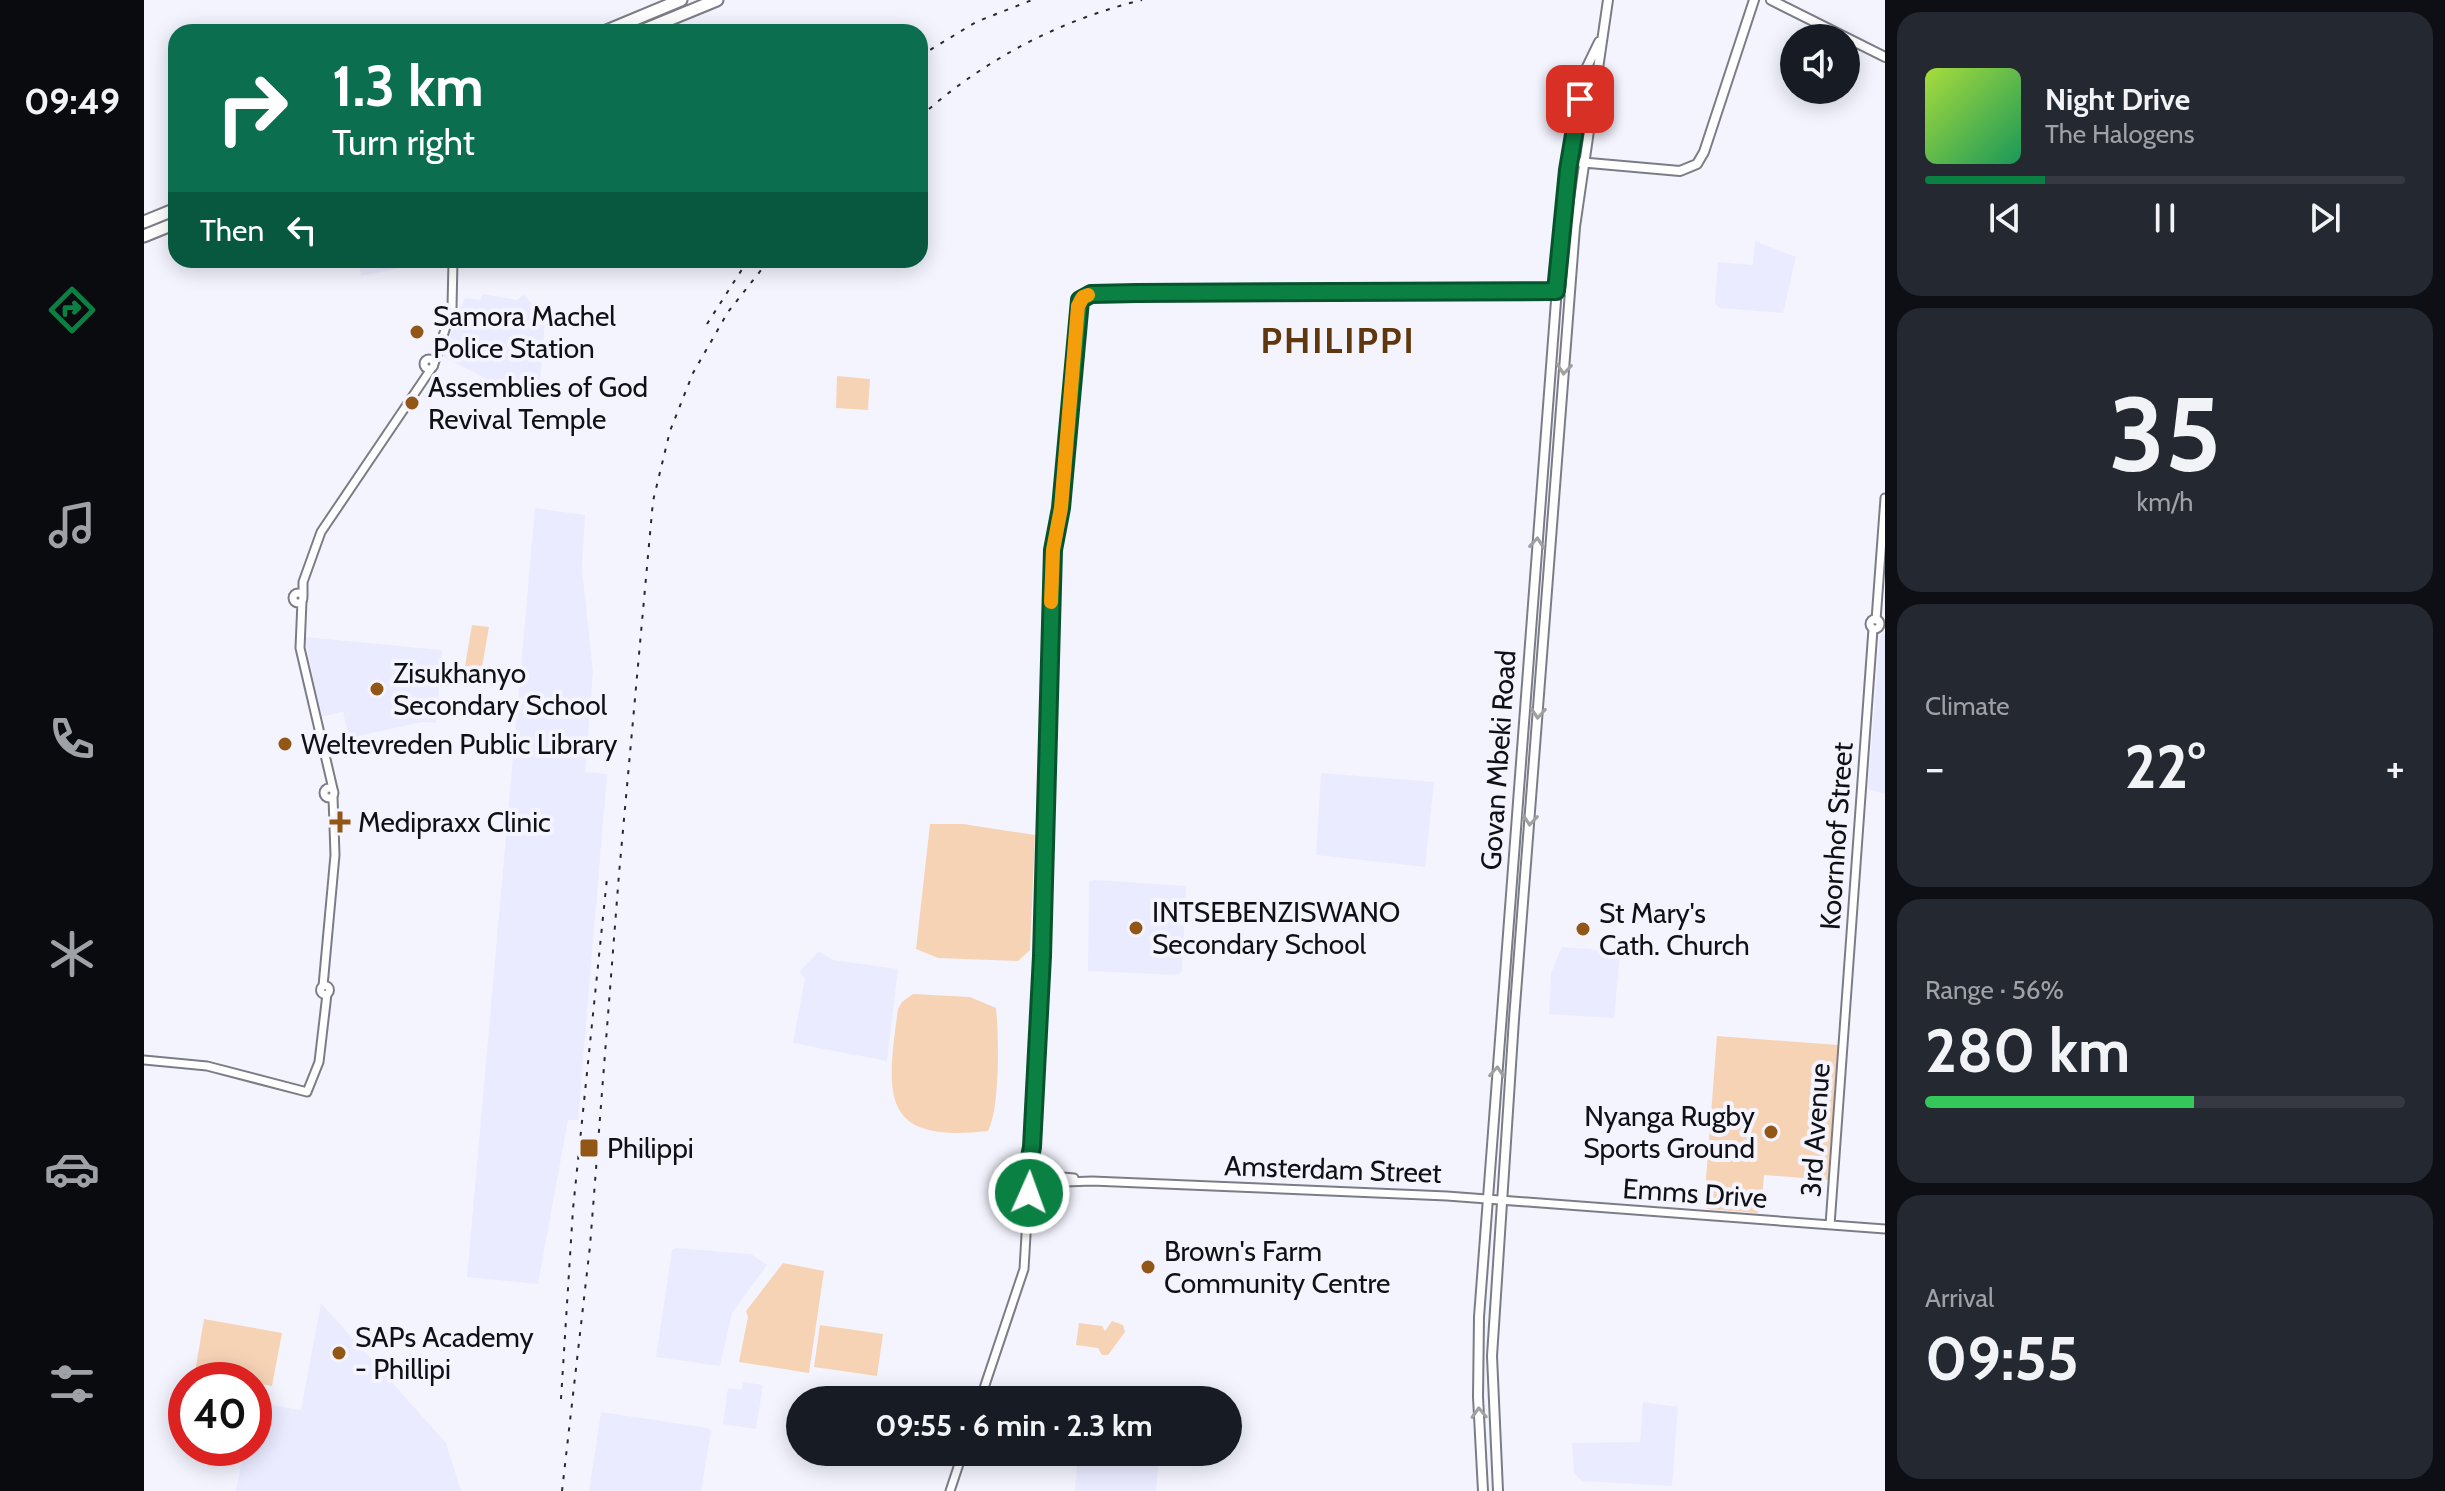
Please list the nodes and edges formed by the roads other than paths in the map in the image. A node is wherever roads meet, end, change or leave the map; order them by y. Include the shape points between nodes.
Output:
1 (681, 0) edge
2 (717, 0) edge
3 (1608, 0) edge
4 (1754, 0) edge
5 (1771, 0) edge
6 (623, 24) edge
7 (658, 24) edge
8 (1602, 38) junction
9 (1885, 57) edge
10 (1570, 161) junction
11 (1583, 163) junction
12 (168, 212) edge
13 (144, 222) edge
14 (168, 226) edge
15 (144, 236) edge
16 (453, 268) edge
17 (1556, 291) junction
18 (1570, 291) junction
19 (1885, 498) edge
20 (1843, 1039) joint
21 (144, 1060) edge
22 (1035, 1178) junction
23 (1488, 1199) junction
24 (1502, 1200) junction
25 (1830, 1225) junction
26 (1885, 1229) edge
27 (985, 1386) edge
28 (958, 1466) edge
29 (950, 1491) edge
30 (1483, 1491) edge
31 (1498, 1491) edge

1 - 6 highway
2 - 7 highway
3 - 8 main road, Govan Mbeki Road
4 - 11 main road via 1700,160 1680,171
5 - 9 main road
8 - 10 main road, Govan Mbeki Road via 1584,73
8 - 11 main road, Govan Mbeki Road
10 - 11 main road
10 - 17 main road, Govan Mbeki Road
11 - 18 main road, Govan Mbeki Road
12 - 13 highway
14 - 15 highway
16 - 21 street via 452,308 438,351 326,524 299,598 300,648 333,811 335,855 319,1062 307,1092 207,1066
17 - 18 street
17 - 22 street via 1086,295 1078,306 1053,550
23 -> 17 main road, Govan Mbeki Road
18 -> 24 main road, Govan Mbeki Road
19 - 20 street, Koornhof Street via 1875,617 1870,624 1874,632
20 - 25 street, 3rd Avenue
22 - 23 street, Amsterdam Street
22 - 27 street via 1024,1269
23 - 24 street, Amsterdam Street
30 -> 23 main road, Govan Mbeki Road via 1478,1365
24 - 25 street, Emms Drive
24 - 31 main road, Govan Mbeki Road via 1492,1356
25 - 26 street, Emms Drive
28 - 29 street

